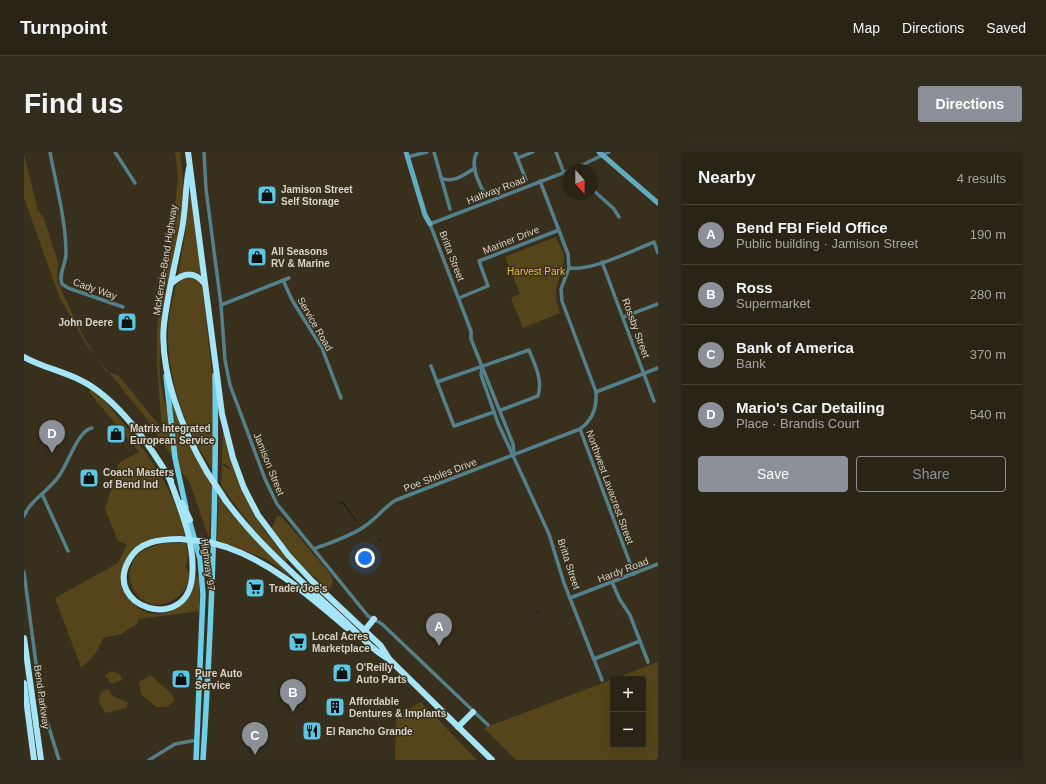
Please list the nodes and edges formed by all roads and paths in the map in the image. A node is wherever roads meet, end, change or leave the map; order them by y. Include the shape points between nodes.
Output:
1 (50, 152) edge
2 (115, 152) edge
3 (188, 152) edge
4 (204, 152) edge
5 (427, 152) edge
6 (434, 152) edge
7 (477, 152) edge
8 (515, 152) edge
9 (533, 152) edge
10 (556, 152) edge
11 (609, 152) edge
12 (601, 153) edge
13 (407, 155) edge
14 (518, 158) junction
15 (562, 164) edge
16 (584, 164) edge
17 (189, 167) junction
18 (475, 168) junction
19 (562, 173) edge
20 (441, 178) junction
21 (526, 180) dead end
22 (540, 181) junction
23 (135, 183) dead end
24 (598, 194) edge
25 (486, 196) dead end
26 (658, 203) edge
27 (450, 209) dead end
28 (619, 217) dead end
29 (430, 224) junction
30 (558, 230) junction
31 (658, 253) edge
32 (602, 262) junction
33 (569, 268) junction
34 (289, 278) dead end
35 (283, 280) junction
36 (172, 284) junction
37 (205, 284) junction
38 (459, 298) junction
39 (658, 304) edge
40 (221, 305) junction
41 (123, 307) dead end
42 (623, 317) junction
43 (165, 352) junction
44 (25, 357) edge
45 (214, 364) junction
46 (431, 366) dead end
47 (482, 367) junction
48 (658, 368) edge
49 (644, 374) junction
50 (437, 382) junction
51 (596, 392) junction
52 (341, 398) dead end
53 (654, 401) dead end
54 (500, 410) junction
55 (494, 412) junction
56 (92, 428) dead end
57 (580, 429) junction
58 (514, 454) junction
59 (169, 477) junction
60 (42, 494) junction
61 (24, 516) edge
62 (190, 520) junction
63 (314, 549) junction
64 (68, 552) dead end
65 (658, 564) edge
66 (24, 572) edge
67 (634, 574) junction
68 (612, 582) junction
69 (570, 598) junction
70 (374, 619) junction
71 (365, 630) junction
72 (24, 638) edge
73 (640, 641) junction
74 (375, 651) junction
75 (594, 659) junction
76 (390, 660) junction
77 (648, 662) dead end
78 (200, 675) junction
79 (602, 680) dead end
80 (24, 683) edge
81 (474, 712) junction
82 (488, 725) dead end
83 (458, 727) junction
84 (197, 740) junction
85 (204, 741) junction
86 (34, 760) edge
87 (40, 760) edge
88 (59, 760) edge
89 (149, 760) edge
90 (196, 760) edge
91 (203, 760) edge
92 (492, 760) edge

1 - 41 street, Cady Way via 66,241 62,284
2 - 23 street
3 - 17 highway
4 - 40 street, Jamison Street via 206,189
5 - 13 street
6 - 20 street
7 - 18 street via 473,162
8 - 14 street
9 - 14 street
10 - 15 street
11 - 12 street
12 - 16 street
12 - 26 street
13 - 29 street, Britta Street via 425,216
14 - 21 street
17 - 36 highway, McKenzie-Bend Highway via 184,218
17 - 37 highway, McKenzie-Bend Highway via 194,186
18 - 20 street via 458,178
18 - 25 street
19 - 22 street, Halfway Road
20 - 27 street
22 - 29 street, Halfway Road
22 - 30 street, Northwest Lavacrest Street
24 - 28 street
29 - 38 street, Britta Street
30 - 33 street, Northwest Lavacrest Street via 568,254
30 - 38 street, Mariner Drive via 479,261 488,286
31 - 32 street via 654,242
32 - 33 street via 583,268
32 - 42 street, Rossby Street
33 - 51 street, Northwest Lavacrest Street via 561,290 562,301
34 - 35 street
35 - 40 street
35 - 52 street, Service Road via 292,300 322,348
36 - 37 highway via 183,275 190,274 197,276
36 - 43 highway, McKenzie-Bend Highway via 164,325
37 - 45 highway, McKenzie-Bend Highway
38 - 47 street, Britta Street
39 - 42 street
40 - 63 street, Jamison Street via 227,376 265,479 277,504
42 - 49 street, Rossby Street
43 - 62 main road, Highway 97 via 175,458
43 - 74 highway, McKenzie-Bend Highway, bridge via 177,410 191,444 226,501 266,549
44 - 59 highway via 81,380 102,393 130,423
45 - 71 highway, McKenzie-Bend Highway via 224,425 233,458 258,515 300,568
45 - 85 main road, Highway 97 via 216,472 211,631
46 - 50 street
47 - 50 street
47 - 54 street, Britta Street
47 - 54 street via 529,350 539,379 538,396
47 - 55 street, Britta Street via 481,375
48 - 49 street
49 - 51 street
49 - 53 street, Rossby Street
50 - 55 street via 454,426
51 - 57 street, Northwest Lavacrest Street via 593,415
54 - 58 street, Britta Street via 513,444
55 - 58 street, Britta Street
56 - 60 street via 84,431 59,476
57 - 58 street, Poe Sholes Drive
57 - 67 street, Northwest Lavacrest Street
58 - 63 street, Poe Sholes Drive via 396,500 367,526
58 - 69 street, Britta Street via 549,534
59 - 62 highway
59 - 74 highway, bridge via 188,534 193,564 189,591 176,605 156,610 143,607 133,599 124,574 128,561 137,550 150,542 167,539 180,539 199,540 255,558 281,574
60 - 61 street
60 - 64 street
62 - 78 main road, Highway 97 via 200,559 203,594
63 - 70 street, Jamison Street via 368,616
65 - 67 street, Hardy Road
66 - 88 street via 41,702
67 - 68 street, Hardy Road
68 - 69 street, Hardy Road
68 - 73 street via 630,615
69 - 75 street, Britta Street
70 - 71 highway
70 - 81 street, Jamison Street
71 - 76 highway, McKenzie-Bend Highway via 381,646
72 - 87 highway, Bend Parkway
73 - 75 street
73 - 77 street
74 - 76 highway, McKenzie-Bend Highway
75 - 79 street, Britta Street
76 - 83 highway, McKenzie-Bend Highway
78 - 84 main road, Highway 97
78 - 85 main road via 201,736
80 - 86 highway, Bend Parkway
81 - 82 street, Jamison Street
81 - 83 highway
83 - 92 highway, McKenzie-Bend Highway
84 - 89 street via 175,744
84 - 90 main road, Highway 97
85 - 91 main road, Highway 97

